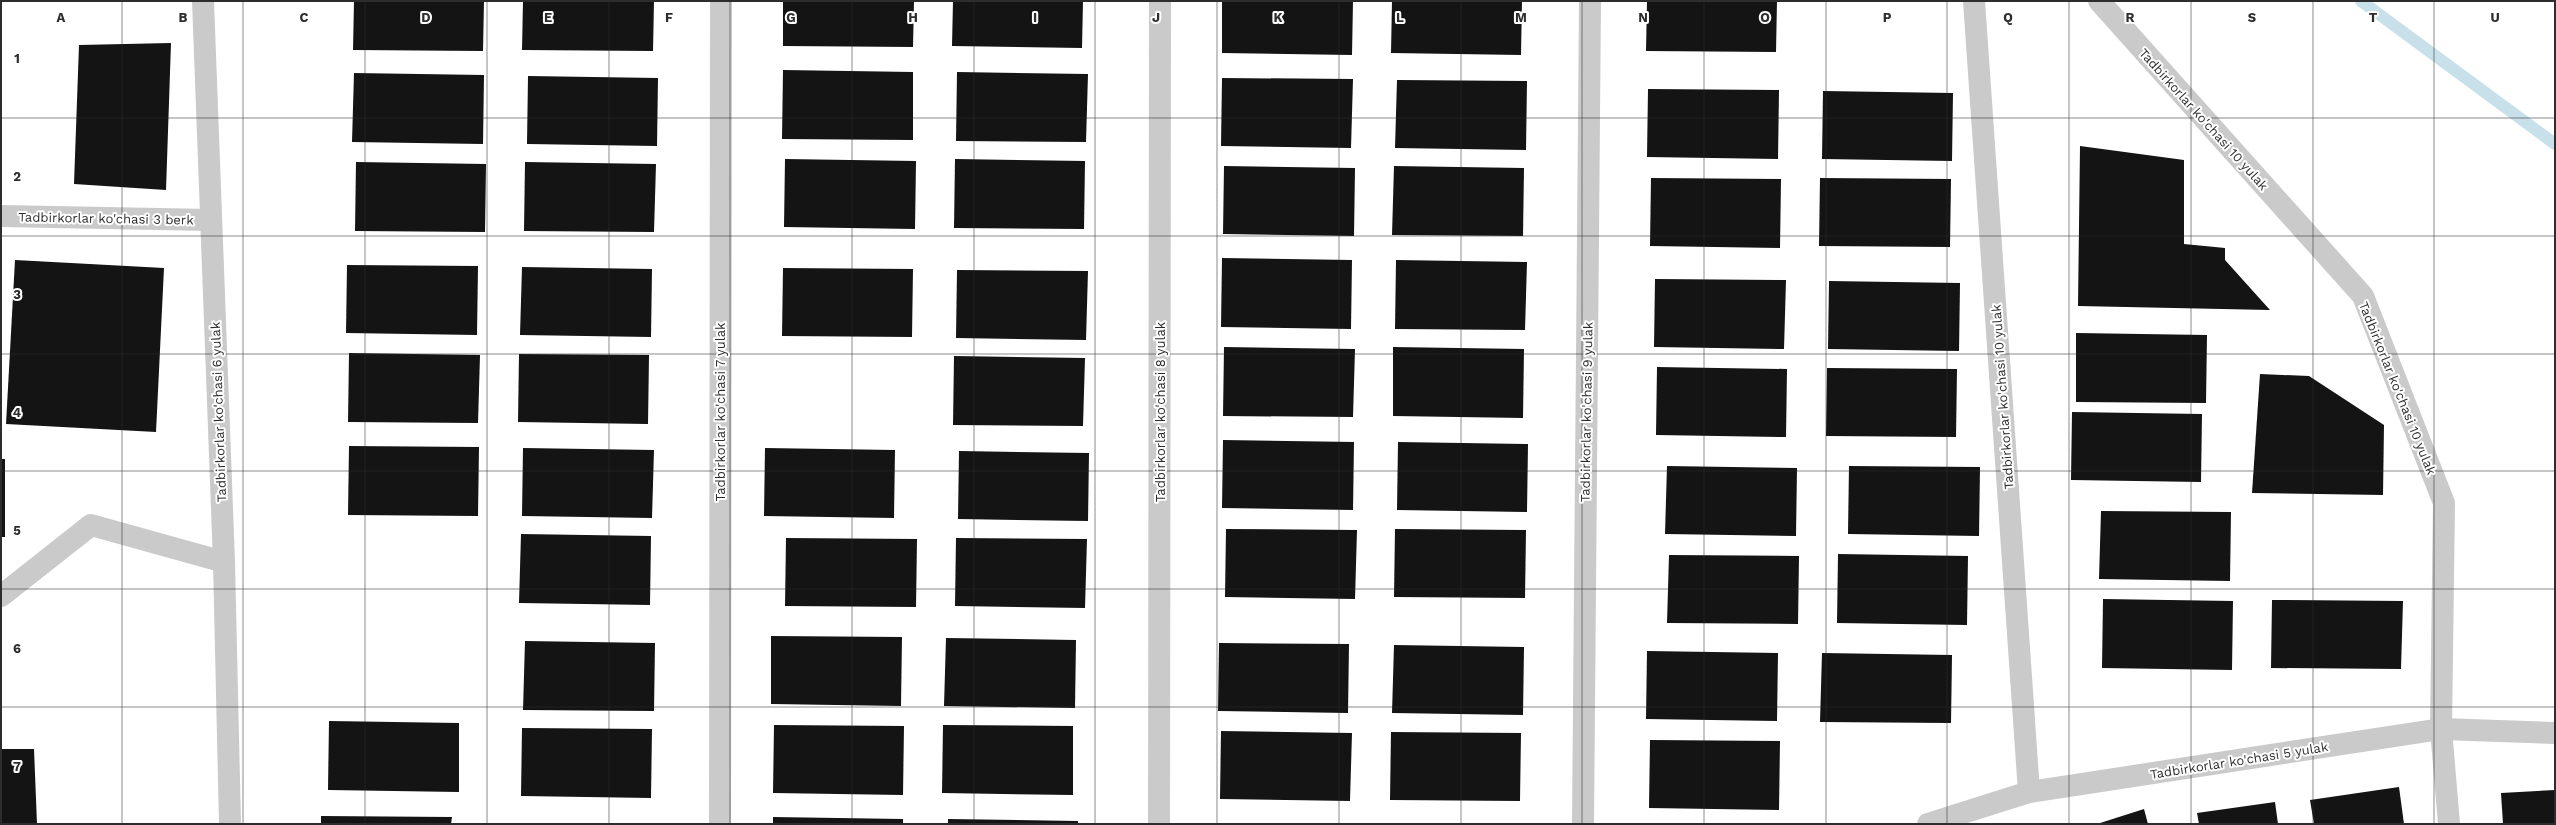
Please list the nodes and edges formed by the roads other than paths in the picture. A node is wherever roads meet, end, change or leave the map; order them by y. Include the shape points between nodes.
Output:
1 (203, 1) edge
2 (721, 1) edge
3 (1160, 1) edge
4 (1590, 1) edge
5 (1974, 1) edge
6 (2099, 1) edge
7 (1, 216) edge
8 (211, 220) junction
9 (224, 562) junction
10 (1, 596) edge
11 (2441, 729) junction
12 (2555, 734) edge
13 (2029, 792) junction
14 (230, 824) edge
15 (720, 824) edge
16 (1159, 824) edge
17 (1582, 824) edge
18 (1928, 824) edge
19 (2449, 824) edge

1 - 8 street, Tadbirkorlar ko'chasi 6 yulak
2 - 15 street, Tadbirkorlar ko'chasi 7 yulak
3 - 16 street, Tadbirkorlar ko'chasi 8 yulak
4 - 17 street, Tadbirkorlar ko'chasi 9 yulak
5 - 13 street, Tadbirkorlar ko'chasi 10 yulak
6 - 11 street, Tadbirkorlar ko'chasi 10 yulak via 2363,296 2444,503
7 - 8 street, Tadbirkorlar ko'chasi 3 berk
8 - 9 street, Tadbirkorlar ko'chasi 6 yulak
9 - 10 street via 91,525
9 - 14 street, Tadbirkorlar ko'chasi 6 yulak
11 - 12 street, Tadbirkorlar ko'chasi 5 yulak
11 - 13 street, Tadbirkorlar ko'chasi 5 yulak
11 - 19 street, Tadbirkorlar ko'chasi 10 yulak
13 - 18 street, Tadbirkorlar ko'chasi 5 yulak

